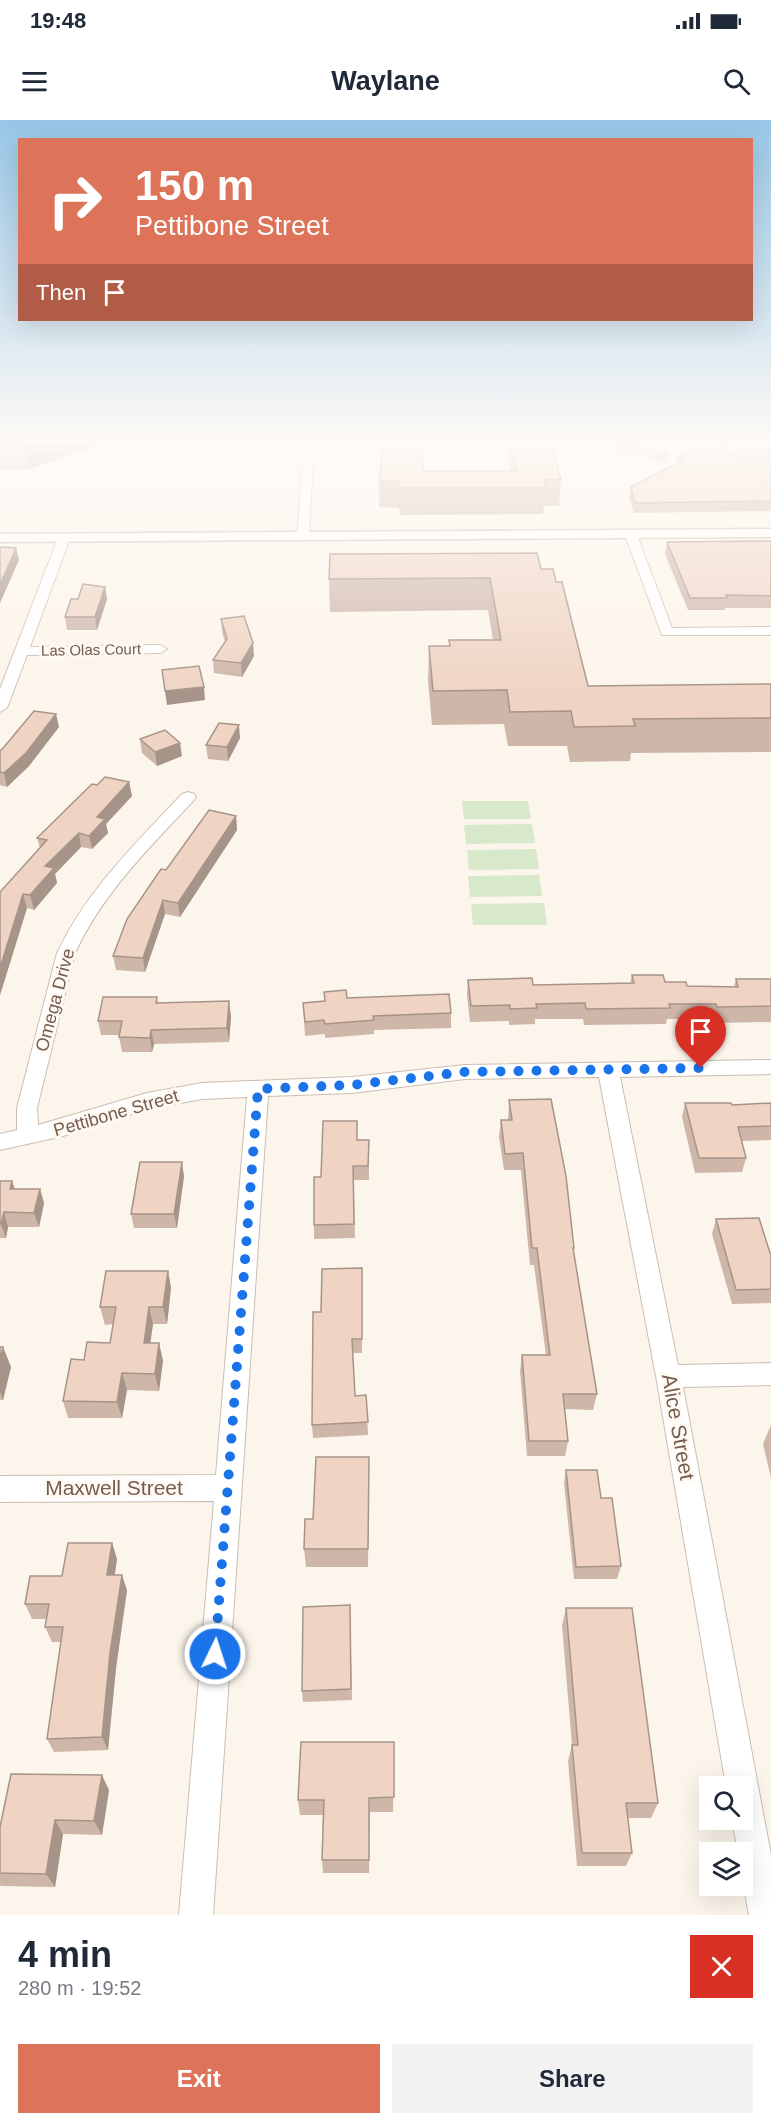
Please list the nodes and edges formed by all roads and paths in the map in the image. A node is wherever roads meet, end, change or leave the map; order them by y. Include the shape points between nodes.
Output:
1 (304, 525) edge
2 (771, 533) edge
3 (631, 535) junction
4 (303, 537) junction
5 (0, 538) edge
6 (64, 538) junction
7 (771, 631) edge
8 (160, 649) dead end
9 (23, 651) junction
10 (0, 708) edge
11 (188, 797) dead end
12 (771, 1067) edge
13 (609, 1069) junction
14 (258, 1089) junction
15 (28, 1137) junction
16 (0, 1142) edge
17 (771, 1374) edge
18 (668, 1376) junction
19 (228, 1488) junction
20 (0, 1489) edge
21 (740, 1776) edge
22 (753, 1822) edge
23 (763, 1853) edge
24 (196, 1915) edge
25 (766, 1915) edge

1 - 4 street
2 - 3 street
3 - 4 street
3 - 7 street via 667,632
4 - 6 street
5 - 6 street
6 - 9 street
8 - 9 street, Las Olas Court
9 - 10 street
11 - 15 street, Omega Drive via 100,895 74,933 27,1108
12 - 13 street, Pettibone Street
13 - 14 street, Pettibone Street via 465,1072 352,1085
13 - 18 street, Alice Street
14 - 15 street, Pettibone Street via 175,1095
14 - 19 street
15 - 16 street, Pettibone Street
17 - 18 street
18 - 21 street, Alice Street
19 - 20 street, Maxwell Street
19 - 24 street
22 - 23 street, Alice Street
23 - 25 street, Alice Street

